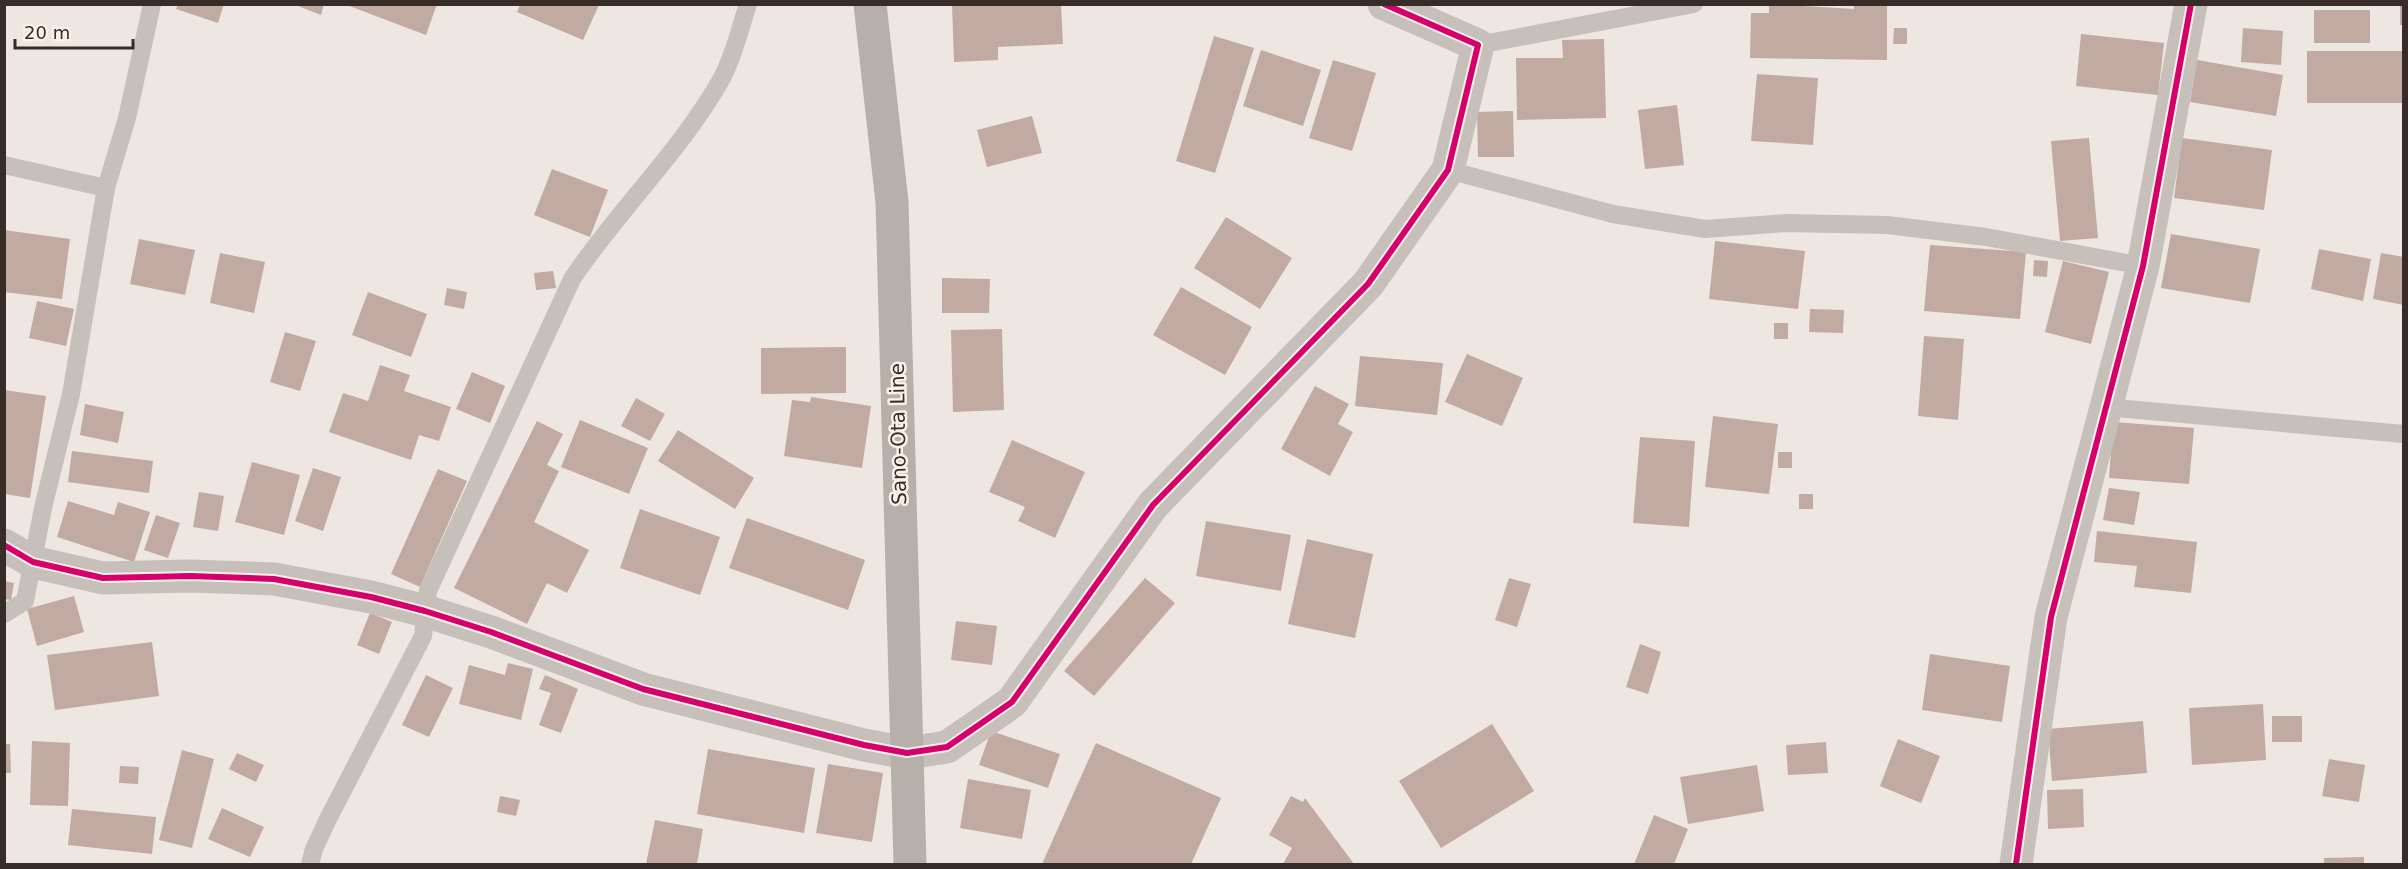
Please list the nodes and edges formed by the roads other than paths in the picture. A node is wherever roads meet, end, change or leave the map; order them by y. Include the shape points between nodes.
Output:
1 (152, 4) edge
2 (748, 4) edge
3 (870, 4) edge
4 (1384, 4) edge
5 (1694, 4) edge
6 (2190, 4) edge
7 (1478, 45) junction
8 (4, 165) edge
9 (1448, 170) junction
10 (106, 188) junction
11 (2143, 266) junction
12 (2105, 407) junction
13 (2403, 435) edge
14 (4, 545) edge
15 (33, 562) junction
16 (425, 610) junction
17 (4, 614) edge
18 (907, 753) junction
19 (310, 864) edge
20 (910, 864) edge
21 (2016, 864) edge

1 - 10 lane via 127,118
2 - 16 lane via 722,77 645,186 595,244 572,279 428,591
3 - 18 main road, Sano-Ota Line via 892,202
4 - 7 street
5 - 7 lane
6 - 11 street
7 - 9 street
8 - 10 lane
9 - 11 lane via 1613,214 1705,229 1787,223 1887,225 1986,237
9 - 18 street via 1368,284 1153,505 1012,702 947,747
10 - 15 lane via 71,394
11 - 12 street
12 - 13 lane
12 - 21 street via 2051,616
14 - 15 street
15 - 16 street via 103,578 274,579
15 - 17 lane via 25,601
16 - 18 street via 643,689
16 - 19 lane via 423,636 329,817
18 - 20 main road, Sano-Ota Line

